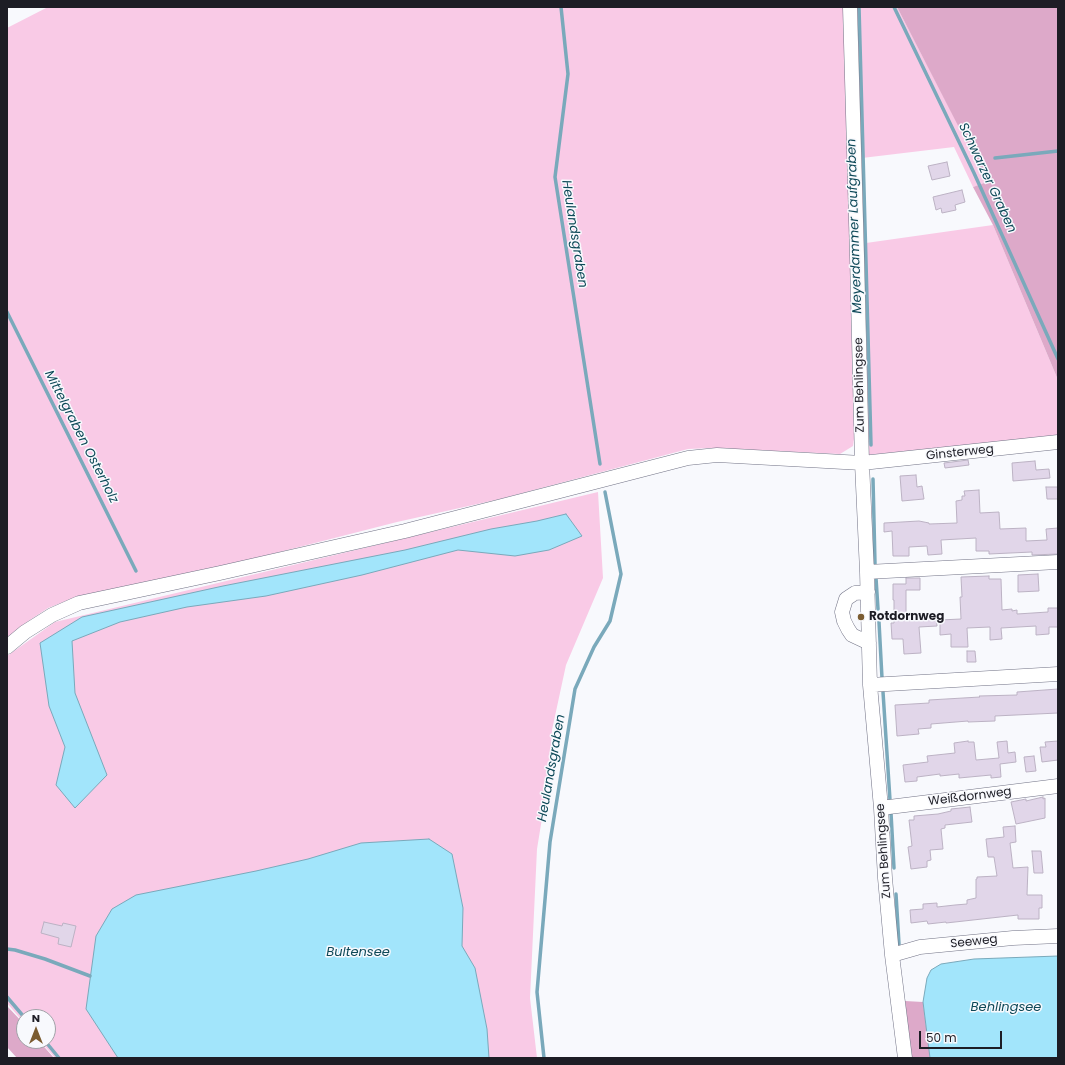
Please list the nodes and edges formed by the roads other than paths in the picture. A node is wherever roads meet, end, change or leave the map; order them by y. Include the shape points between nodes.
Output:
1 (850, 7) edge
2 (1058, 442) edge
3 (862, 463) junction
4 (1058, 562) edge
5 (867, 572) junction
6 (868, 592) junction
7 (869, 643) junction
8 (7, 647) edge
9 (1058, 674) edge
10 (870, 685) junction
11 (1058, 786) edge
12 (881, 808) junction
13 (1058, 936) edge
14 (892, 955) junction
15 (904, 1058) edge

1 - 3 street, Zum Behlingsee
2 - 3 street, Ginsterweg
3 - 5 street, Zum Behlingsee
3 - 8 street, Ginsterweg via 717,455 688,458 405,531 80,603 52,615
4 - 5 street
5 - 6 street, Zum Behlingsee
6 - 7 street, Zum Behlingsee
6 - 7 street via 855,593 846,599 842,612 852,635
7 - 10 street, Zum Behlingsee
9 - 10 street
10 - 12 street, Zum Behlingsee
11 - 12 street, Weißdornweg
12 - 14 street, Zum Behlingsee
13 - 14 street, Seeweg via 920,947
14 - 15 street, Zum Behlingsee

